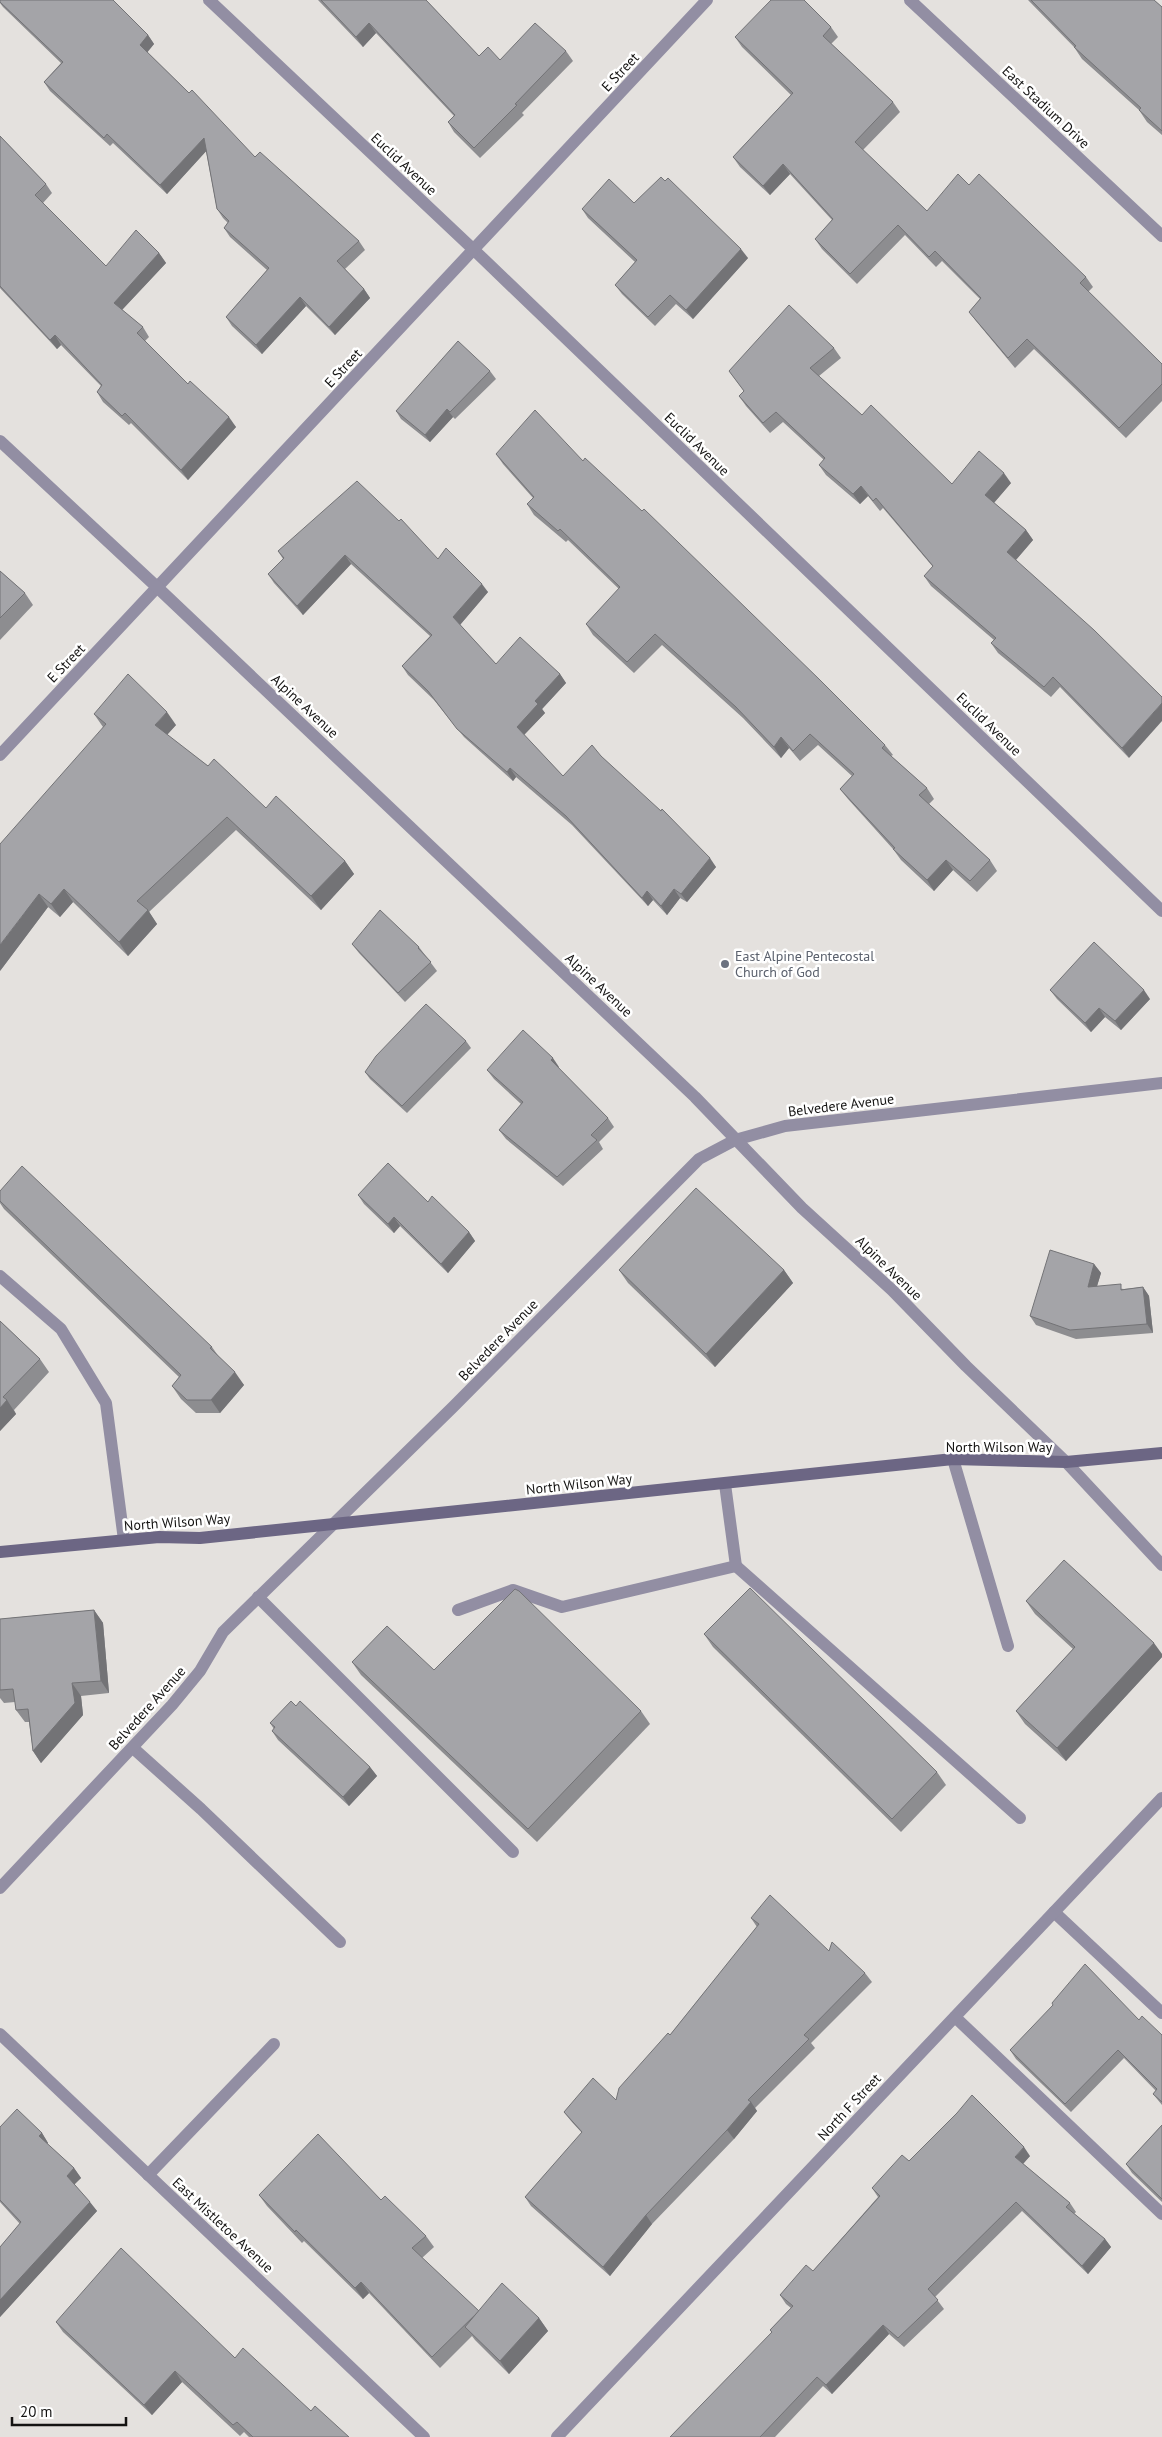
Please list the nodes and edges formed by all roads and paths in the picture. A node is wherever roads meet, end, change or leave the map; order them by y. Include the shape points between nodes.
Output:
1 (209, 0) edge
2 (707, 0) edge
3 (910, 0) edge
4 (1162, 236) edge
5 (474, 250) junction
6 (0, 441) edge
7 (158, 588) junction
8 (0, 755) edge
9 (1162, 912) edge
10 (1162, 1083) edge
11 (735, 1140) junction
12 (0, 1276) edge
13 (1162, 1453) edge
14 (953, 1459) junction
15 (1066, 1462) junction
16 (725, 1484) junction
17 (332, 1524) junction
18 (124, 1540) junction
19 (0, 1552) edge
20 (1162, 1565) edge
21 (736, 1566) junction
22 (258, 1597) junction
23 (458, 1610) dead end
24 (1008, 1646) dead end
25 (133, 1748) junction
26 (1162, 1798) edge
27 (1020, 1818) dead end
28 (513, 1852) dead end
29 (0, 1888) edge
30 (1054, 1912) junction
31 (340, 1942) dead end
32 (1162, 2013) edge
33 (955, 2016) junction
34 (0, 2034) edge
35 (274, 2044) dead end
36 (148, 2175) junction
37 (1162, 2214) edge
38 (424, 2437) edge
39 (557, 2437) edge

1 - 5 street, Euclid Avenue
2 - 5 street, E Street
3 - 4 street, East Stadium Drive
5 - 7 street, E Street
5 - 9 street, Euclid Avenue
6 - 7 street, Alpine Avenue
7 - 8 street, E Street
7 - 11 street, Alpine Avenue via 694,1097
10 - 11 street, Belvedere Avenue via 785,1126
11 - 15 street, Alpine Avenue
11 - 17 street, Belvedere Avenue via 699,1159
12 - 18 street via 61,1329 106,1403
13 - 15 main road, North Wilson Way
14 - 15 main road, North Wilson Way
14 - 16 main road, North Wilson Way
14 - 24 street
15 - 20 street, Alpine Avenue
16 - 17 main road, North Wilson Way
16 - 21 street
17 - 18 main road, North Wilson Way via 200,1538
17 - 22 street, Belvedere Avenue
18 - 19 main road, North Wilson Way
21 - 23 street via 562,1607 513,1590
21 - 27 street
22 - 25 street, Belvedere Avenue via 223,1632 200,1671
22 - 28 street
25 - 29 street, Belvedere Avenue
25 - 31 street
26 - 30 street, North F Street
30 - 32 street
30 - 33 street, North F Street
33 - 37 street
33 - 39 street, North F Street
34 - 36 street, East Mistletoe Avenue
35 - 36 street
36 - 38 street, East Mistletoe Avenue

